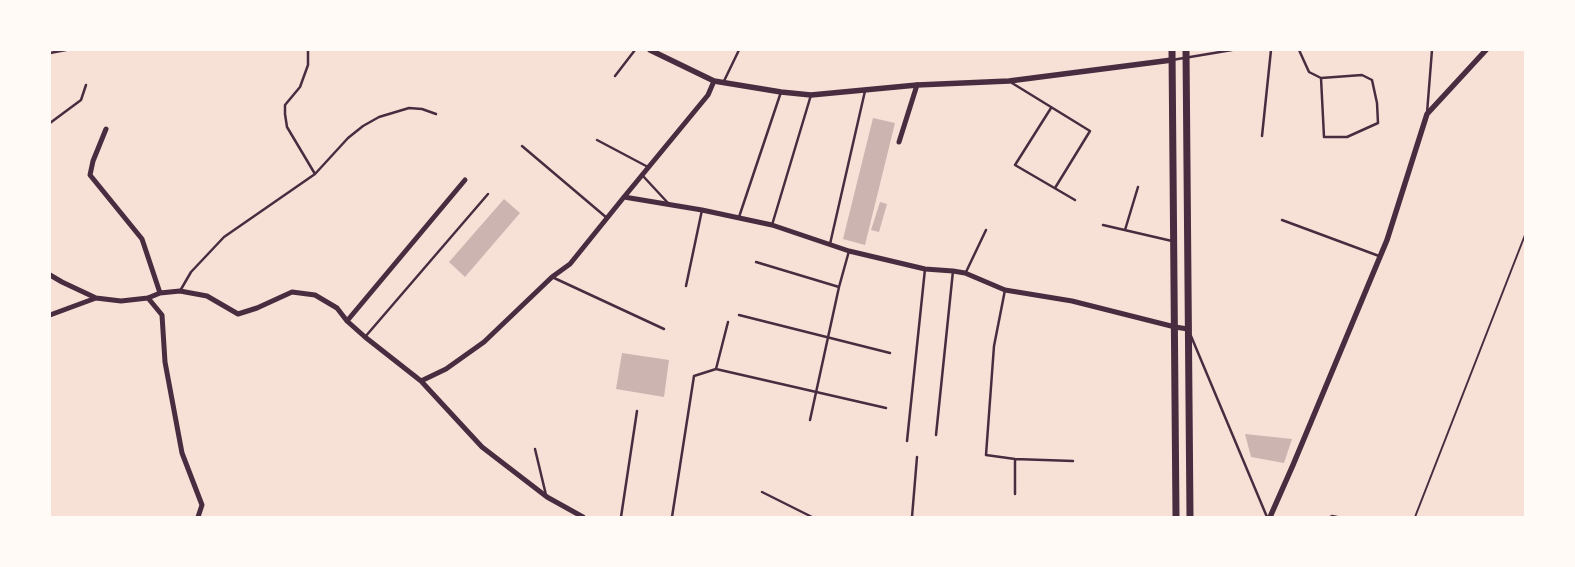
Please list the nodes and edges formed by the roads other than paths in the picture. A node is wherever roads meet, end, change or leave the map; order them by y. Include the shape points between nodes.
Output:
1 (66, 50) edge
2 (308, 50) edge
3 (635, 50) edge
4 (739, 50) edge
5 (1172, 50) edge
6 (1186, 50) edge
7 (1232, 50) edge
8 (1271, 50) edge
9 (1300, 50) edge
10 (1432, 50) edge
11 (1486, 50) edge
12 (654, 51) edge
13 (50, 53) edge
14 (1186, 59) junction
15 (1172, 60) junction
16 (615, 76) dead end
17 (1321, 78) junction
18 (714, 81) junction
19 (1008, 81) junction
20 (724, 83) junction
21 (86, 85) dead end
22 (917, 85) junction
23 (866, 90) junction
24 (780, 92) junction
25 (811, 95) junction
26 (1051, 108) junction
27 (436, 114) dead end
28 (1427, 114) junction
29 (50, 123) edge
30 (106, 129) dead end
31 (1262, 136) dead end
32 (597, 140) dead end
33 (900, 142) dead end
34 (522, 146) dead end
35 (648, 168) junction
36 (315, 174) junction
37 (642, 175) junction
38 (465, 180) dead end
39 (1138, 187) dead end
40 (1055, 188) junction
41 (488, 194) dead end
42 (624, 197) junction
43 (1075, 200) dead end
44 (669, 204) junction
45 (702, 210) junction
46 (607, 218) junction
47 (738, 218) junction
48 (1282, 220) dead end
49 (772, 225) junction
50 (1103, 225) dead end
51 (986, 230) dead end
52 (1125, 230) junction
53 (1173, 241) junction
54 (830, 246) junction
55 (849, 251) junction
56 (1380, 256) junction
57 (756, 262) dead end
58 (925, 269) junction
59 (953, 271) junction
60 (965, 274) junction
61 (50, 275) edge
62 (552, 277) junction
63 (686, 286) dead end
64 (839, 287) junction
65 (1005, 290) junction
66 (180, 291) junction
67 (160, 293) junction
68 (96, 298) junction
69 (148, 298) junction
70 (50, 315) edge
71 (739, 315) dead end
72 (347, 321) junction
73 (728, 322) dead end
74 (1175, 327) junction
75 (664, 329) dead end
76 (1188, 329) junction
77 (365, 337) junction
78 (829, 337) junction
79 (890, 353) dead end
80 (716, 369) junction
81 (420, 380) junction
82 (817, 393) junction
83 (886, 408) dead end
84 (637, 411) dead end
85 (810, 420) dead end
86 (936, 435) dead end
87 (907, 441) dead end
88 (535, 449) dead end
89 (917, 457) dead end
90 (1015, 459) junction
91 (1073, 461) dead end
92 (762, 492) dead end
93 (1015, 494) dead end
94 (547, 497) junction
95 (198, 517) edge
96 (583, 517) edge
97 (621, 517) edge
98 (672, 517) edge
99 (812, 517) edge
100 (912, 517) edge
101 (1176, 517) edge
102 (1190, 517) edge
103 (1268, 517) edge
104 (1330, 517) edge
105 (1337, 517) edge

1 - 13 lane
2 - 36 lane via 308,65 300,87 285,105 285,114 287,127
3 - 16 lane
4 - 20 lane
5 - 15 main road
6 - 14 main road
7 - 14 lane
8 - 31 lane
9 - 17 lane via 1309,72
10 - 28 lane
11 - 28 street
12 - 18 street
14 - 15 lane
14 - 76 main road
15 - 19 street
15 - 53 main road
17 - 17 lane via 1362,75 1372,80 1378,123 1347,137 1324,137
18 - 20 street
18 - 35 street via 708,95
19 - 22 street
19 - 26 lane
20 - 24 street
21 - 29 lane via 81,100
22 - 23 street
22 - 33 street
23 - 25 street
23 - 54 lane
24 - 25 street
24 - 47 lane
25 - 49 lane
26 - 40 lane via 1090,131
26 - 40 lane via 1015,165
27 - 36 lane via 409,108 378,116 348,138
28 - 56 street
30 - 67 street via 90,175 142,239
32 - 35 lane
34 - 46 lane
35 - 37 street
36 - 66 lane via 224,237 191,272
37 - 42 street
37 - 44 lane
38 - 72 street
39 - 52 lane
40 - 43 lane
41 - 77 lane
42 - 44 street
42 - 46 street
44 - 45 street
45 - 47 street
45 - 63 lane
46 - 62 street via 570,264
47 - 49 street
48 - 56 lane
49 - 54 street
50 - 52 lane
51 - 60 lane
52 - 53 lane
53 - 74 main road
54 - 55 street
55 - 58 street
55 - 64 lane
56 - 103 street
57 - 64 lane
58 - 59 street
58 - 87 lane
59 - 60 street
59 - 86 lane
60 - 65 street
61 - 68 street
62 - 75 lane
62 - 81 street via 484,342 446,369
64 - 78 lane
65 - 74 street via 1072,301
65 - 90 lane via 994,346 986,455
66 - 67 street
66 - 72 street via 207,296 238,314 292,292 315,295 337,308
67 - 69 street
68 - 69 street via 121,301
68 - 70 street
69 - 95 street via 162,315 165,362 182,453 202,505
71 - 78 lane
72 - 77 street
73 - 80 lane
74 - 76 street
74 - 101 main road
76 - 102 main road
76 - 103 lane
77 - 81 street
78 - 79 lane
78 - 82 lane
80 - 82 lane
80 - 98 lane via 694,376
81 - 94 street via 482,447
82 - 83 lane
82 - 85 lane
84 - 97 lane
88 - 94 lane
89 - 100 lane
90 - 91 lane
90 - 93 lane
92 - 99 lane
94 - 96 street
104 - 105 lane

